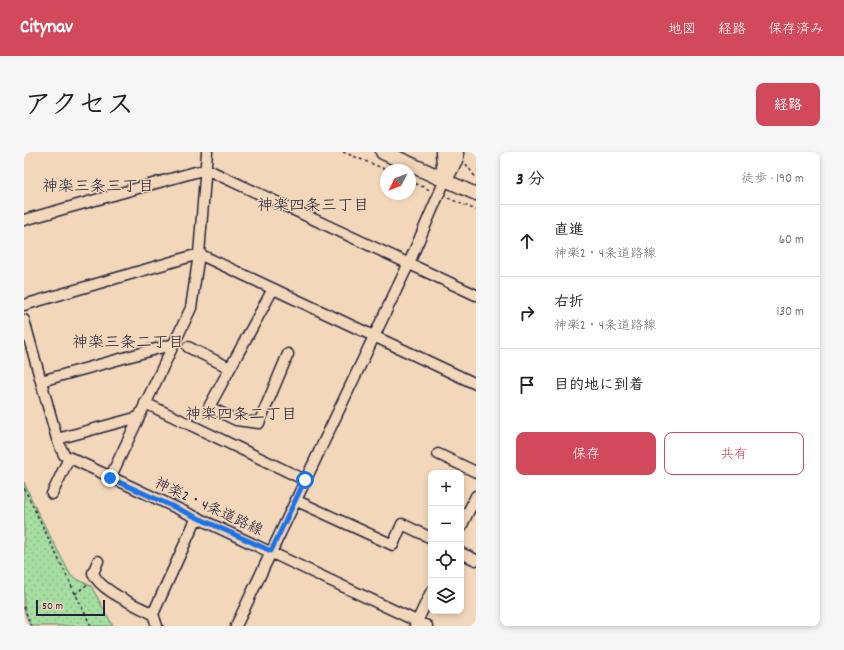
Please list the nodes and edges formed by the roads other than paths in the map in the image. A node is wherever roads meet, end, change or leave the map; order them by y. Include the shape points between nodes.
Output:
1 (207, 152) edge
2 (383, 152) edge
3 (443, 152) edge
4 (456, 152) edge
5 (206, 169) junction
6 (445, 180) junction
7 (476, 194) edge
8 (24, 220) edge
9 (199, 254) junction
10 (409, 263) junction
11 (273, 288) junction
12 (476, 295) edge
13 (24, 304) edge
14 (24, 320) edge
15 (374, 337) junction
16 (174, 344) junction
17 (188, 347) dead end
18 (288, 354) dead end
19 (230, 368) junction
20 (42, 381) junction
21 (476, 384) edge
22 (145, 403) junction
23 (139, 417) junction
24 (57, 439) junction
25 (438, 454) dead end
26 (69, 458) junction
27 (476, 472) edge
28 (110, 478) junction
29 (305, 480) junction
30 (52, 494) dead end
31 (476, 496) edge
32 (295, 500) junction
33 (197, 517) junction
34 (464, 521) edge
35 (428, 537) edge
36 (271, 551) junction
37 (464, 554) edge
38 (476, 560) edge
39 (98, 561) dead end
40 (428, 598) edge
41 (153, 614) junction
42 (416, 624) edge
43 (157, 626) edge
44 (237, 626) edge
45 (427, 626) edge

1 - 5 street
2 - 6 highway
3 - 6 highway
4 - 6 highway via 456,158
5 - 8 street
5 - 9 street
5 - 10 street
6 - 7 main road
6 - 10 street, 神楽2・4条道路線
9 - 11 street
9 - 13 street
9 - 16 street via 192,308
10 - 12 street
10 - 15 street, 神楽2・4条道路線
11 - 15 street
11 - 19 street
14 - 20 street
15 - 21 street
15 - 29 street, 神楽2・4条道路線
16 - 20 street
16 - 22 street
17 - 19 street
18 - 19 street via 259,423 236,420 209,407
20 - 24 street
22 - 23 street
22 - 29 street
23 - 24 street
23 - 28 street
24 - 26 street via 64,455
25 - 27 street
26 - 28 street, 神楽2・4条道路線
26 - 30 street
28 - 33 street, 神楽2・4条道路線
29 - 32 street, 神楽2・4条道路線
31 - 34 street
32 - 35 street via 393,545 402,524
32 - 36 street, 神楽2・4条道路線
33 - 36 street, 神楽2・4条道路線
33 - 41 street
36 - 42 street
36 - 44 street
37 - 38 street
39 - 41 street via 93,573 103,587
40 - 42 street
41 - 43 street
42 - 45 street

